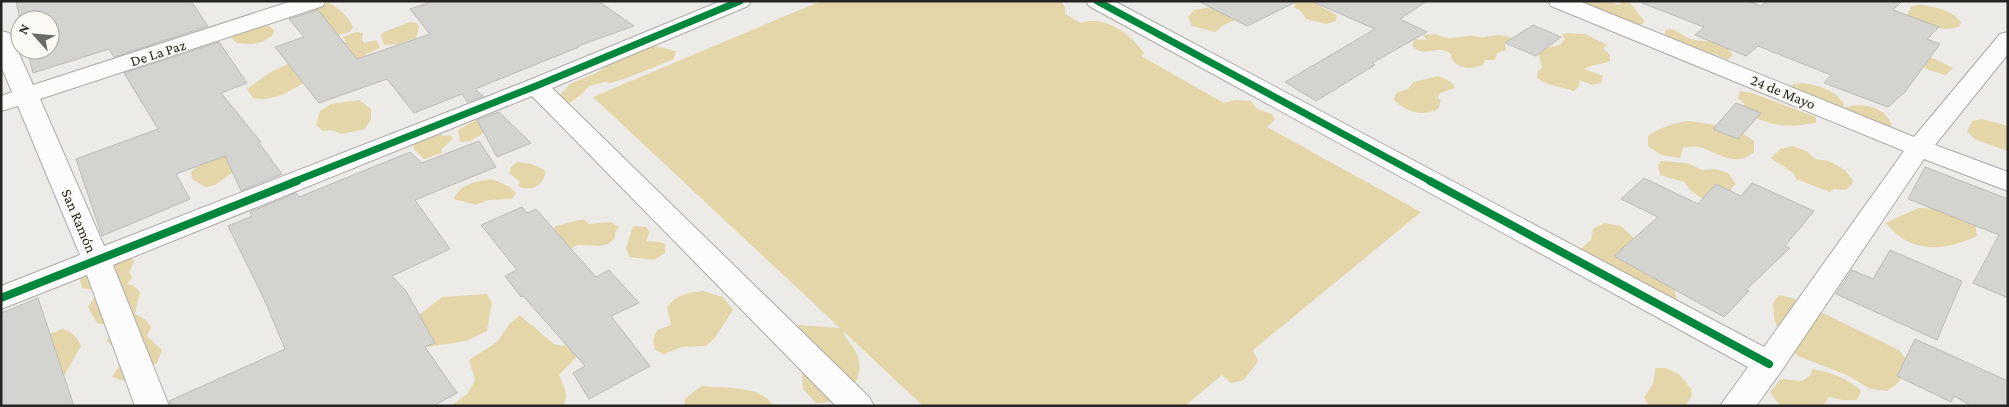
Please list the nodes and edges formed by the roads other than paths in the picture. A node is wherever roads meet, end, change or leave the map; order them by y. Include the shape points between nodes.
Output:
1 (315, 1) edge
2 (740, 1) edge
3 (1097, 1) edge
4 (1559, 1) edge
5 (1591, 6) edge
6 (1, 38) edge
7 (2008, 39) edge
8 (536, 86) junction
9 (13, 100) edge
10 (1919, 148) junction
11 (2008, 182) edge
12 (96, 260) junction
13 (1, 298) edge
14 (1769, 364) junction
15 (152, 406) edge
16 (857, 406) edge
17 (1737, 406) edge

1 - 9 street, De La Paz
2 - 8 street
3 - 14 street
4 - 5 street, 24 de Mayo
5 - 10 street, 24 de Mayo
6 - 9 street, San Ramón
7 - 10 street
8 - 12 street
8 - 16 street
9 - 12 street, San Ramón
10 - 11 street, 24 de Mayo
10 - 14 street
12 - 13 street
12 - 15 street, San Ramón
14 - 17 street

